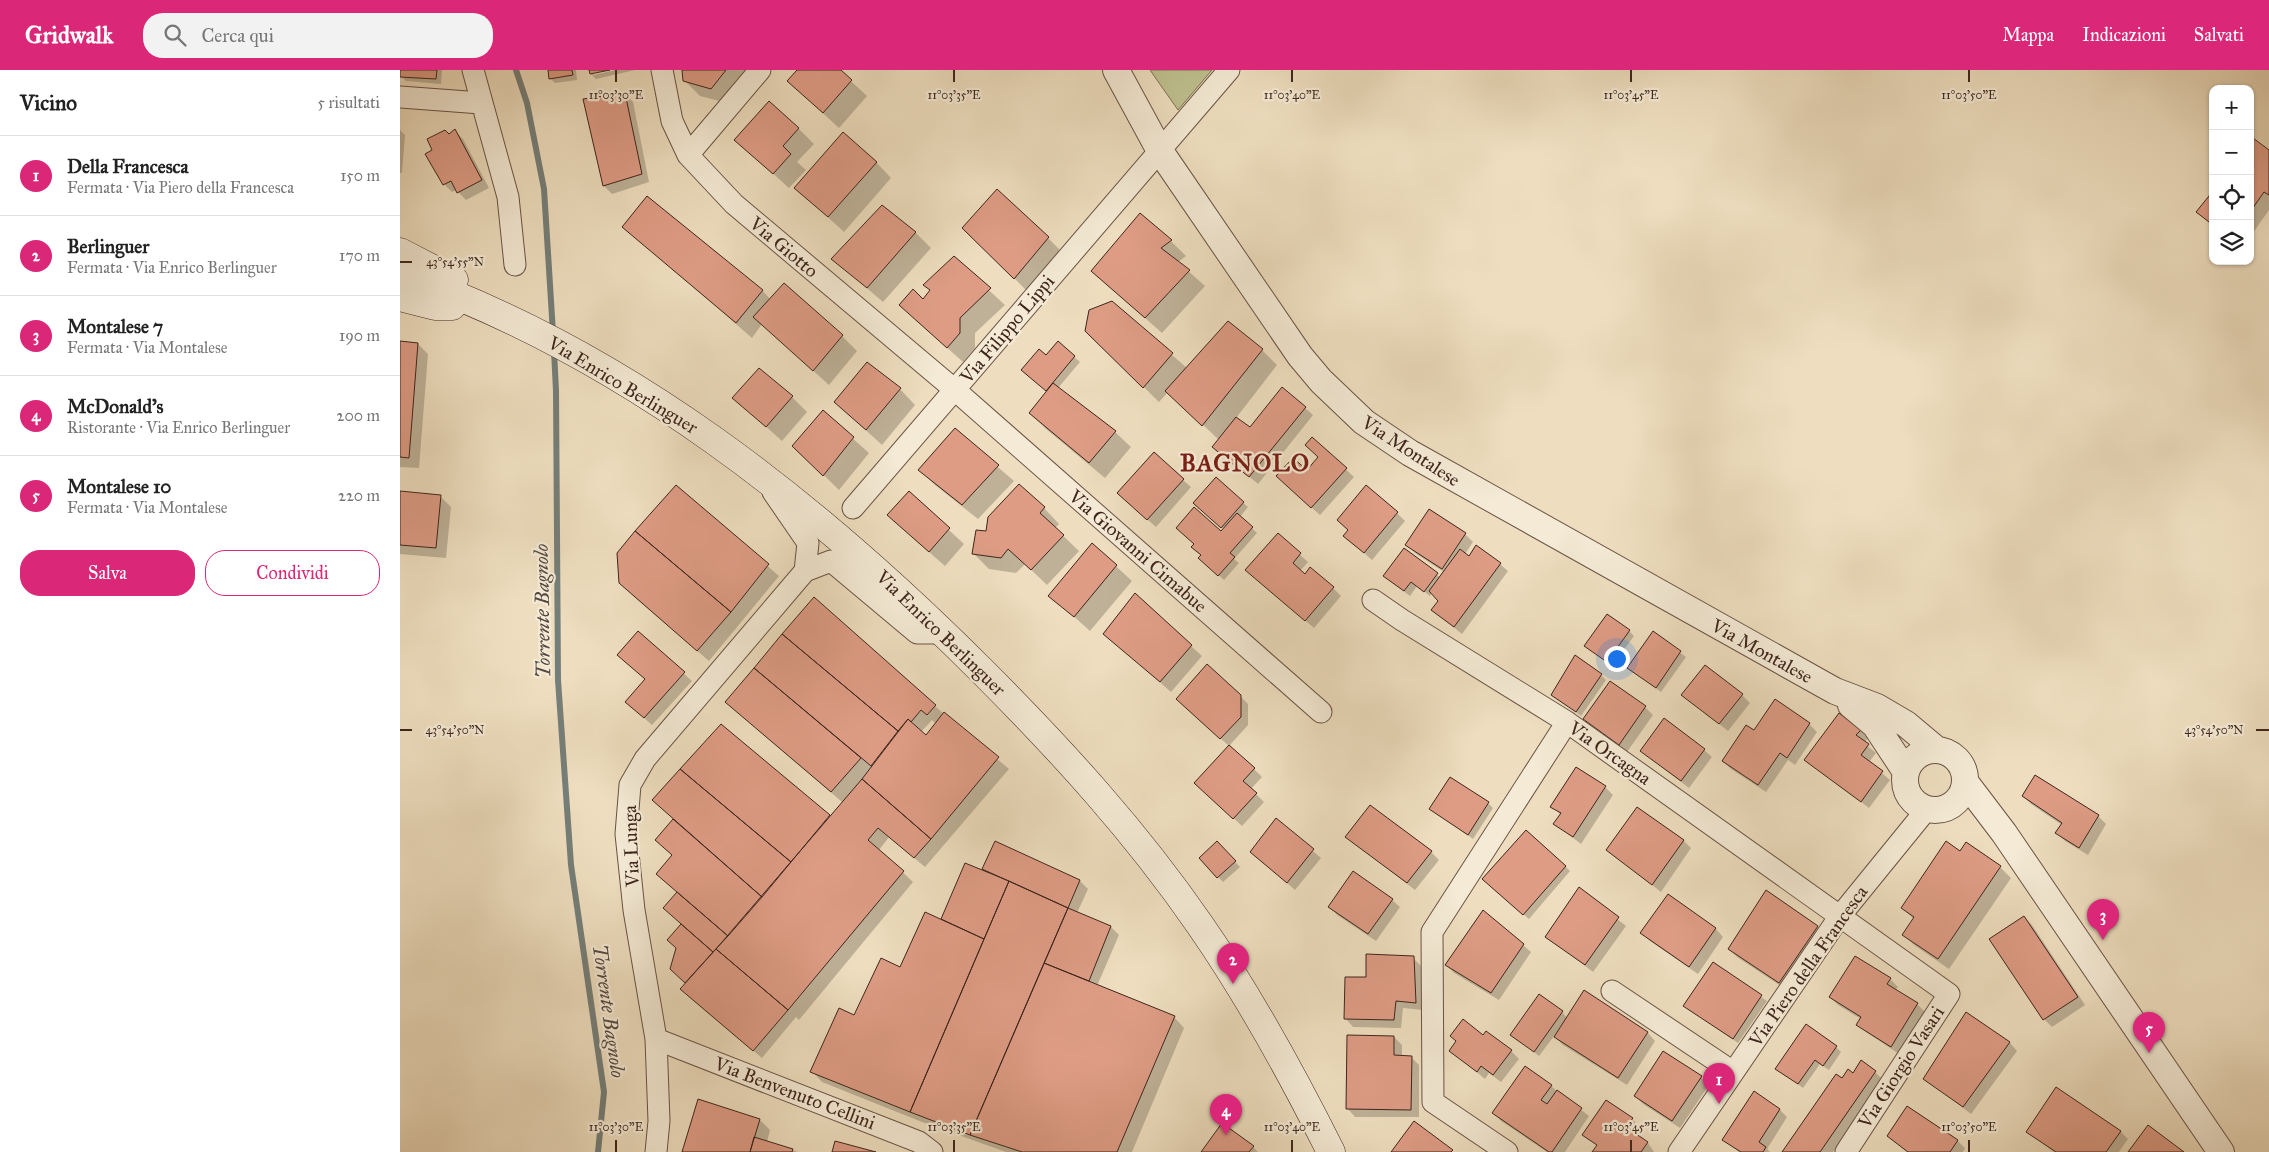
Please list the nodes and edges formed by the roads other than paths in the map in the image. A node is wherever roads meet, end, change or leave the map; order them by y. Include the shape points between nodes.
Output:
1 (473, 70) edge
2 (662, 70) edge
3 (760, 70) edge
4 (1116, 70) edge
5 (1228, 70) edge
6 (400, 97) edge
7 (481, 103) junction
8 (1160, 151) junction
9 (688, 155) junction
10 (400, 252) edge
11 (515, 265) dead end
12 (400, 274) edge
13 (400, 297) edge
14 (477, 306) junction
15 (514, 323) junction
16 (955, 390) junction
17 (762, 476) junction
18 (853, 508) dead end
19 (806, 571) junction
20 (1373, 600) dead end
21 (944, 633) junction
22 (1835, 692) junction
23 (1321, 712) dead end
24 (1566, 722) junction
25 (1937, 750) junction
26 (1906, 772) junction
27 (1966, 783) junction
28 (1936, 809) junction
29 (2004, 833) junction
30 (1840, 916) junction
31 (1612, 991) dead end
32 (656, 1039) junction
33 (1734, 1072) junction
34 (656, 1152) edge
35 (932, 1152) edge
36 (1331, 1152) edge
37 (1507, 1152) edge
38 (1679, 1152) edge
39 (1846, 1152) edge
40 (2221, 1152) edge

1 - 7 street
2 - 9 street, Via Giotto via 672,121
3 - 9 street
4 - 8 street, Via Montalese
5 - 8 street, Via Filippo Lippi
6 - 7 street
7 - 11 street via 508,197
8 - 16 street, Via Filippo Lippi
8 - 22 street, Via Montalese via 1300,356 1364,422 1450,477
9 - 16 street, Via Giotto via 734,204
10 - 15 main road via 448,276
12 - 14 main road, Via Enrico Berlinguer
13 - 14 main road via 435,306
14 - 15 main road, Via Enrico Berlinguer
15 - 17 main road, Via Enrico Berlinguer via 589,360 694,426
16 - 18 street, Via Filippo Lippi
16 - 23 street, Via Giovanni Cimabue
17 - 19 street via 808,543
17 - 21 main road, Via Enrico Berlinguer via 860,556
19 - 21 street via 830,561 917,633
19 - 32 street, Via Lunga via 645,760 630,785 626,834 634,910
20 - 24 street, Via Orcagna
21 - 36 main road, Via Enrico Berlinguer via 1044,733 1144,848 1200,924 1248,998 1296,1081
22 - 25 street, Via Montalese via 1877,707 1906,724
22 - 26 street, Via Montalese via 1875,725
24 - 30 street, Via Orcagna
24 - 37 street via 1432,932 1433,1102
25 - 26 street via 1918,756
25 - 27 street, Via Montalese via 1947,752 1961,764
26 - 28 street, Via Montalese via 1907,791 1912,799
27 - 28 street via 1959,799
27 - 29 street, Via Montalese
28 - 29 street, Via Montalese
28 - 30 street, Via Piero della Francesca
29 - 40 street, Via Montalese
30 - 33 street, Via Piero della Francesca
30 - 39 street, Via Giorgio Vasari via 1949,994
31 - 33 street
32 - 34 street, Via Lunga via 659,1121
32 - 35 street, Via Benvenuto Cellini via 919,1142
33 - 38 street, Via Piero della Francesca

